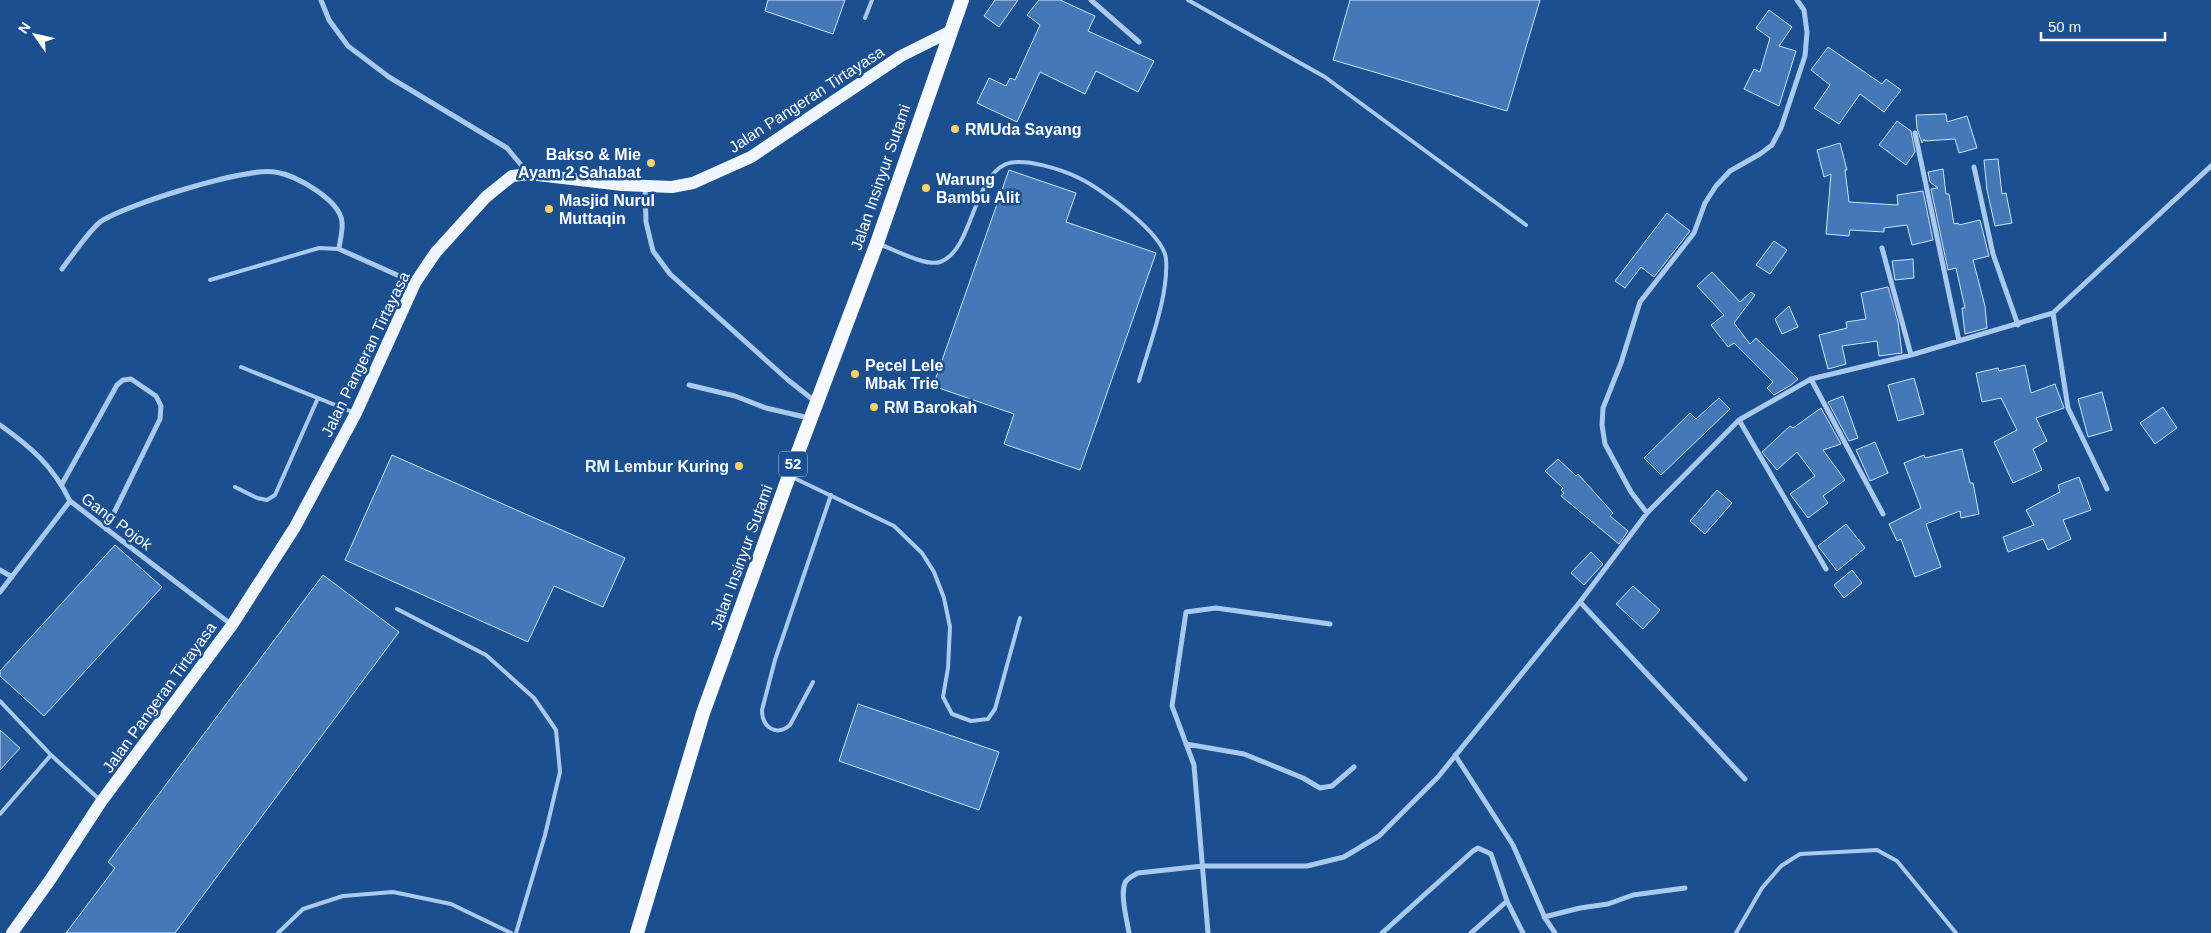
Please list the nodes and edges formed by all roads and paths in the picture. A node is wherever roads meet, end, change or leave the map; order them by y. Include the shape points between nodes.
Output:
1 (321, 0) edge
2 (872, 0) edge
3 (962, 0) edge
4 (1091, 0) edge
5 (1188, 0) edge
6 (1797, 0) edge
7 (865, 18) dead end
8 (949, 32) junction
9 (1140, 42) dead end
10 (1915, 133) dead end
11 (2211, 166) edge
12 (1974, 167) dead end
13 (529, 174) junction
14 (645, 186) junction
15 (1526, 225) dead end
16 (877, 242) junction
17 (1882, 248) dead end
18 (339, 249) junction
19 (62, 270) dead end
20 (210, 280) dead end
21 (415, 284) junction
22 (2053, 313) junction
23 (2018, 325) junction
24 (1959, 341) junction
25 (1911, 355) junction
26 (241, 367) dead end
27 (1811, 380) junction
28 (1139, 381) dead end
29 (689, 385) dead end
30 (318, 398) junction
31 (816, 402) junction
32 (356, 413) junction
33 (810, 418) junction
34 (1739, 420) junction
35 (0, 425) edge
36 (789, 476) junction
37 (62, 484) junction
38 (235, 487) dead end
39 (2108, 489) dead end
40 (831, 495) junction
41 (70, 501) junction
42 (1648, 513) junction
43 (1883, 514) dead end
44 (106, 529) junction
45 (1826, 569) dead end
46 (0, 570) edge
47 (12, 577) junction
48 (0, 592) edge
49 (1580, 602) junction
50 (397, 609) dead end
51 (1020, 618) dead end
52 (1330, 624) dead end
53 (232, 625) junction
54 (812, 682) dead end
55 (0, 701) edge
56 (1186, 744) junction
57 (51, 755) junction
58 (1455, 755) junction
59 (1354, 767) dead end
60 (1745, 779) dead end
61 (102, 802) junction
62 (0, 814) edge
63 (1203, 866) junction
64 (1685, 888) dead end
65 (1506, 901) junction
66 (1544, 917) junction
67 (12, 933) edge
68 (278, 933) edge
69 (511, 933) edge
70 (516, 933) edge
71 (637, 933) edge
72 (1129, 933) edge
73 (1208, 933) edge
74 (1382, 933) edge
75 (1471, 933) edge
76 (1523, 933) edge
77 (1555, 933) edge
78 (1736, 933) edge
79 (1956, 933) edge

1 - 13 street via 329,20 348,46 389,77 507,148
2 - 7 lane
3 - 8 highway, Jalan Insinyur Sutami / 52
4 - 9 street
5 - 15 lane via 1325,77
6 - 42 street via 1804,10 1807,32 1805,56 1781,128 1772,144 1730,171 1716,186 1705,202 1694,233 1640,302 1603,408 1605,444 1631,492
8 - 14 main road, Jalan Pangeran Tirtayasa via 901,56 751,157 693,183 672,187
8 - 16 highway, Jalan Insinyur Sutami / 52
10 - 24 street
11 - 22 street
12 - 23 street via 1993,254
13 - 14 main road, Jalan Pangeran Tirtayasa
13 - 21 main road, Jalan Pangeran Tirtayasa via 512,176 486,197 436,252
14 - 31 street via 646,222 653,251 670,274
16 - 28 lane via 922,261 938,263 950,257 961,241 979,196 1006,164 1021,162 1045,166 1080,178 1136,217 1156,240 1166,258 1164,291
16 - 31 highway, Jalan Insinyur Sutami / 52
17 - 25 street
18 - 19 street via 342,222 338,209 296,179 274,171 229,176 136,206 100,223
18 - 20 lane via 319,248
18 - 21 street
21 - 32 main road, Jalan Pangeran Tirtayasa
22 - 23 street
22 - 39 street via 2068,408
23 - 24 street
24 - 25 street
25 - 27 street
26 - 30 lane
27 - 34 street
27 - 43 street
29 - 33 street
30 - 32 lane
30 - 38 lane via 275,494 267,500
31 - 33 highway, Jalan Insinyur Sutami / 52
32 - 53 main road, Jalan Pangeran Tirtayasa via 296,527
33 - 36 highway, Jalan Insinyur Sutami / 52
34 - 42 street
34 - 45 street
35 - 37 street, Gang Pojok via 45,461
36 - 40 lane
36 - 71 highway, Jalan Insinyur Sutami / 52 via 703,713
37 - 41 street, Gang Pojok
37 - 44 street via 117,385 131,379 156,396 161,406 160,419
40 - 51 lane via 894,526 922,553 934,572 950,627 943,697 952,714 971,721 988,719 995,709
40 - 54 lane via 762,710 762,718 771,729 785,730 790,725
41 - 44 street, Gang Pojok
41 - 47 street
42 - 49 street
44 - 53 street, Gang Pojok
46 - 47 street
47 - 48 street
49 - 58 street
49 - 60 street
50 - 70 lane via 486,655 534,698 556,730 560,772
52 - 56 street via 1216,608 1186,612 1172,706
53 - 61 main road, Jalan Pangeran Tirtayasa
55 - 57 lane
56 - 59 street via 1244,754 1320,788 1332,786
56 - 63 street via 1194,765
57 - 61 lane
57 - 62 lane
58 - 63 street via 1438,777 1379,836 1344,857 1307,866
58 - 66 street via 1512,846
61 - 67 main road, Jalan Pangeran Tirtayasa
63 - 72 street via 1138,873 1130,877 1125,884 1124,906
63 - 73 street
64 - 66 street via 1633,895 1608,904
65 - 74 street via 1491,854 1478,848
65 - 75 street
65 - 76 street
66 - 77 street
68 - 69 lane via 302,909 343,896 393,892 452,904
78 - 79 lane via 1762,888 1781,866 1800,854 1877,850 1897,861

